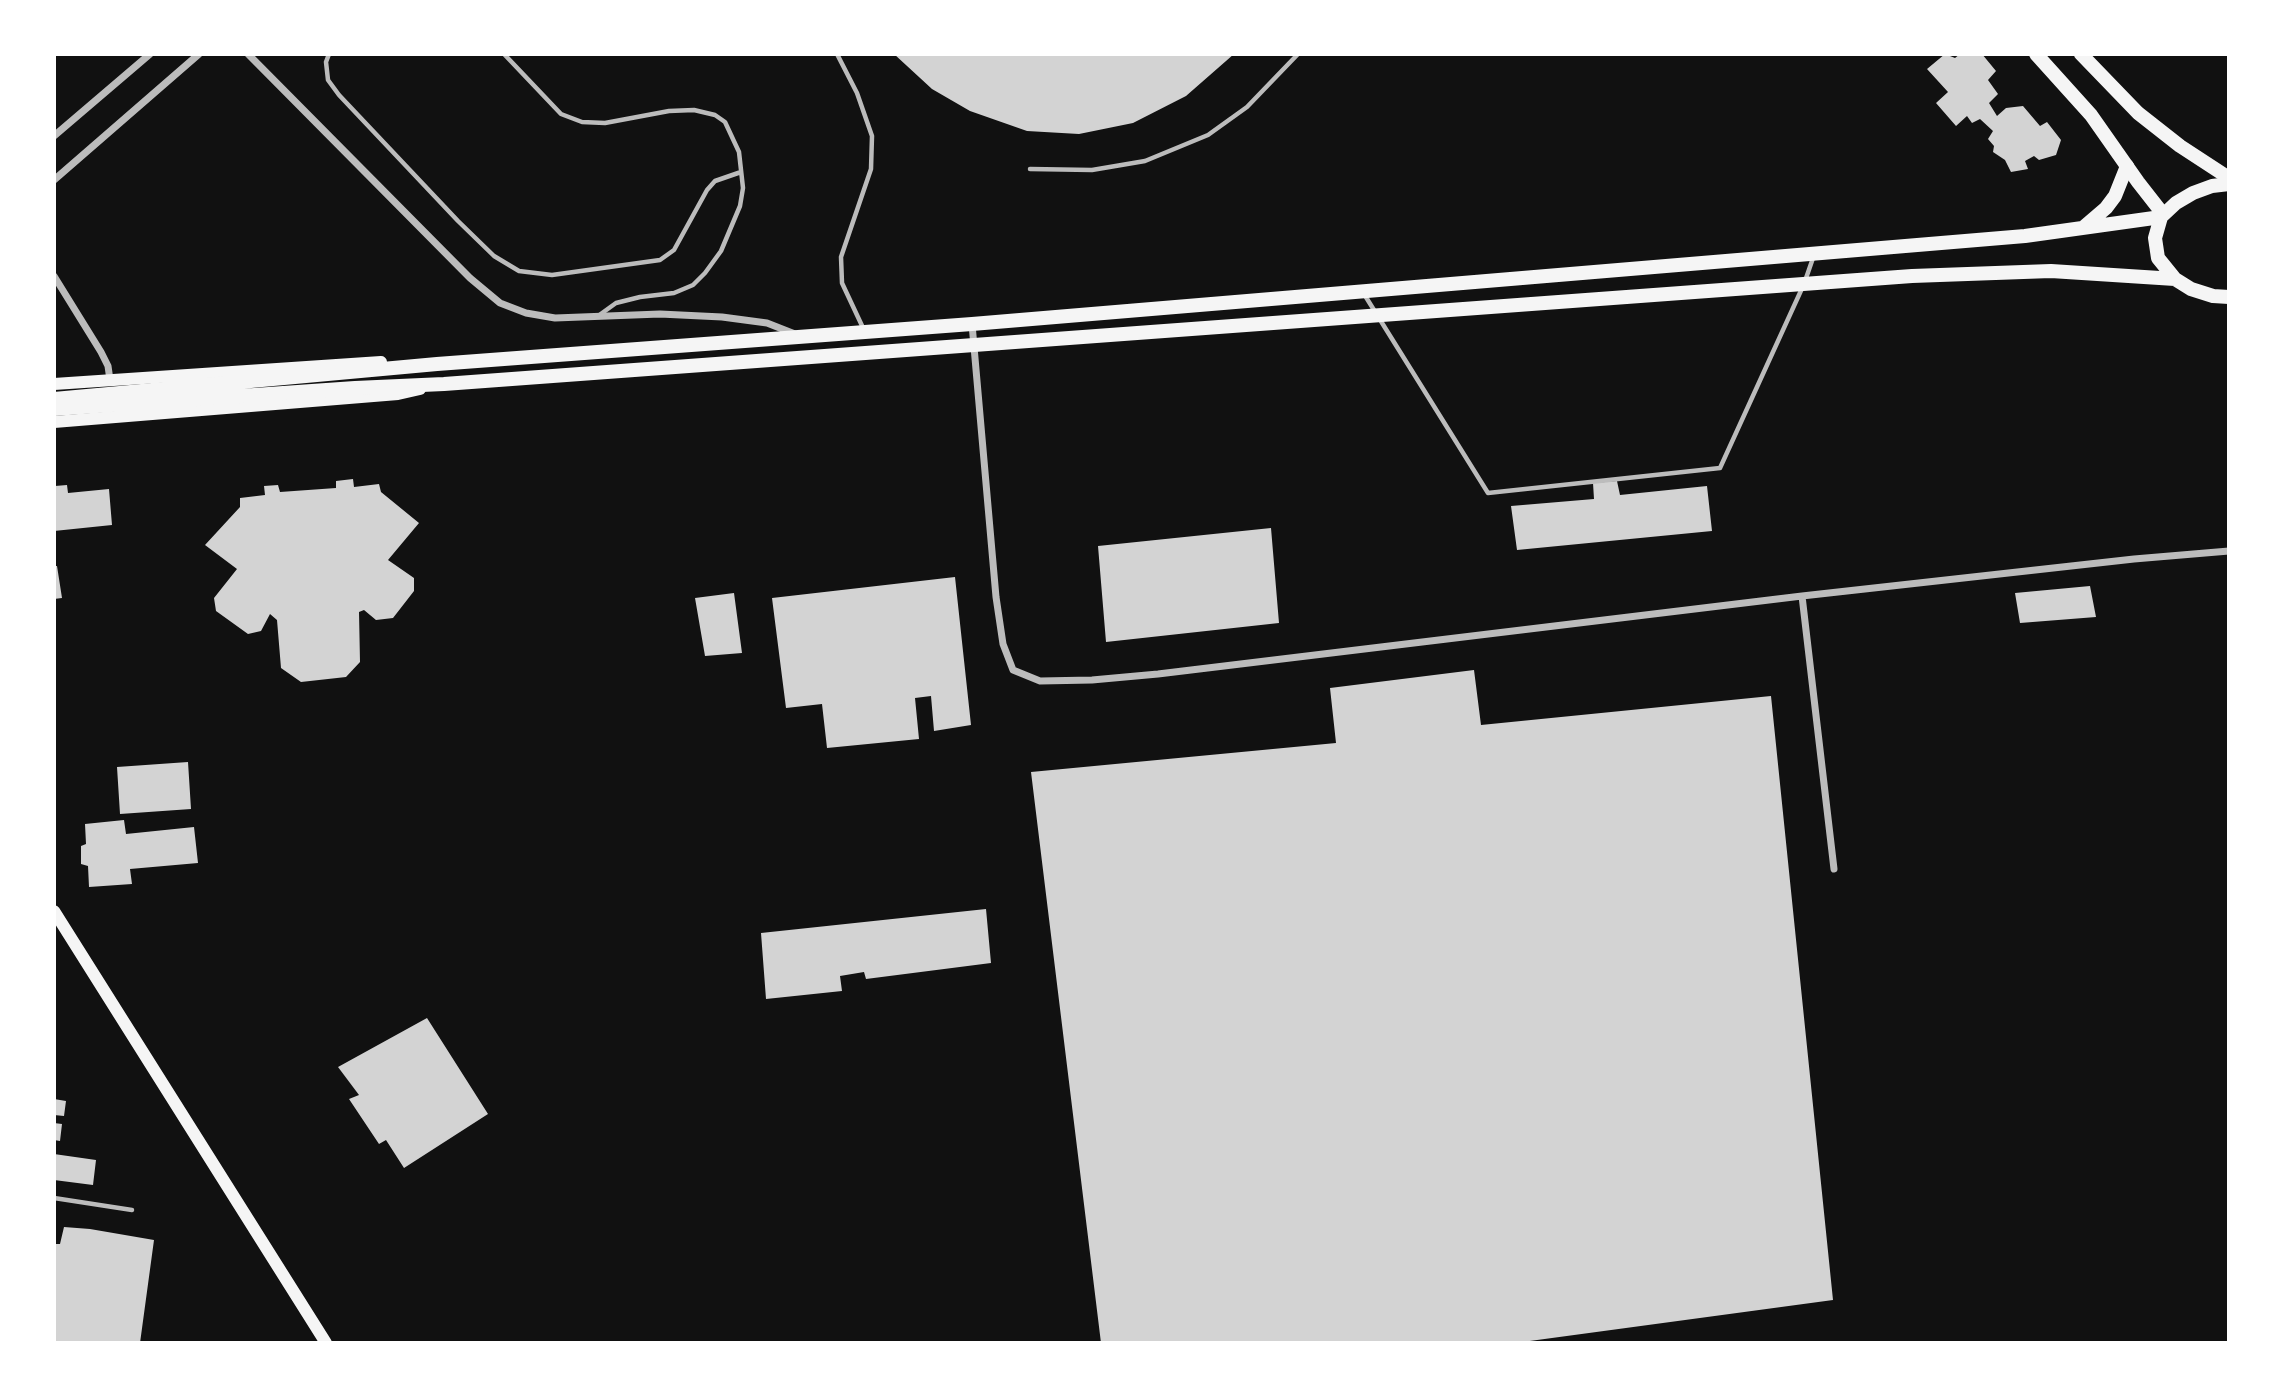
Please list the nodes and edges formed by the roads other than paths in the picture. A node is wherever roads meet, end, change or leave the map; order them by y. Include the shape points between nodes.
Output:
1 (150, 54) edge
2 (199, 54) edge
3 (248, 54) edge
4 (330, 54) edge
5 (504, 54) edge
6 (837, 54) edge
7 (1298, 54) edge
8 (2036, 54) edge
9 (2081, 54) edge
10 (54, 136) edge
11 (2127, 166) junction
12 (1030, 169) dead end
13 (741, 172) junction
14 (2229, 178) edge
15 (54, 180) edge
16 (2229, 184) edge
17 (2162, 215) junction
18 (2081, 229) junction
19 (1815, 252) junction
20 (54, 276) edge
21 (2175, 279) junction
22 (1804, 284) junction
23 (1362, 291) junction
24 (2229, 297) edge
25 (1377, 315) junction
26 (597, 317) junction
27 (972, 324) junction
28 (865, 332) junction
29 (843, 334) junction
30 (823, 335) junction
31 (802, 337) junction
32 (973, 345) junction
33 (846, 355) junction
34 (824, 356) junction
35 (437, 364) junction
36 (110, 380) junction
37 (54, 384) edge
38 (444, 384) junction
39 (54, 399) edge
40 (54, 410) edge
41 (54, 422) edge
42 (2229, 551) edge
43 (1802, 596) junction
44 (1834, 869) dead end
45 (54, 911) edge
46 (54, 1198) edge
47 (132, 1210) dead end
48 (326, 1343) edge

1 - 10 street
2 - 15 street
3 - 26 street via 500,303 555,318
4 - 13 lane via 328,80 339,95 457,221 494,256 519,271 552,275 660,260 674,250 715,181
5 - 13 lane via 561,114 582,122 605,123 669,111 715,115 731,134
6 - 28 lane via 872,136 871,169 841,257 842,283
7 - 12 lane via 1247,107 1208,135 1145,161 1092,170
8 - 11 main road via 2091,115
9 - 14 main road via 2138,113
11 - 17 main road
11 - 18 main road via 2110,202
13 - 26 lane via 743,188 734,225 705,273 693,285 674,293 616,303
16 - 17 main road via 2193,193
17 - 18 main road
17 - 21 main road via 2155,238 2158,258
18 - 19 main road
19 - 22 lane
19 - 23 main road
20 - 36 street via 108,366
21 - 22 main road via 2051,271
21 - 24 main road via 2191,289
22 - 25 main road
22 - 25 lane via 1720,468 1488,493
23 - 25 lane
23 - 27 main road
25 - 32 main road
26 - 31 street via 722,317 767,323
27 - 28 main road
27 - 32 street
28 - 29 main road
29 - 30 main road
29 - 33 main road
30 - 31 main road
30 - 34 main road via 820,346
31 - 35 main road
32 - 33 main road
32 - 43 street via 1003,644 1013,670 1040,681 1158,674
33 - 34 main road
34 - 38 main road
35 - 36 main road via 403,361
35 - 39 main road
36 - 37 main road
38 - 40 main road
38 - 41 main road via 398,394
42 - 43 street
43 - 44 street
45 - 48 main road
46 - 47 lane

